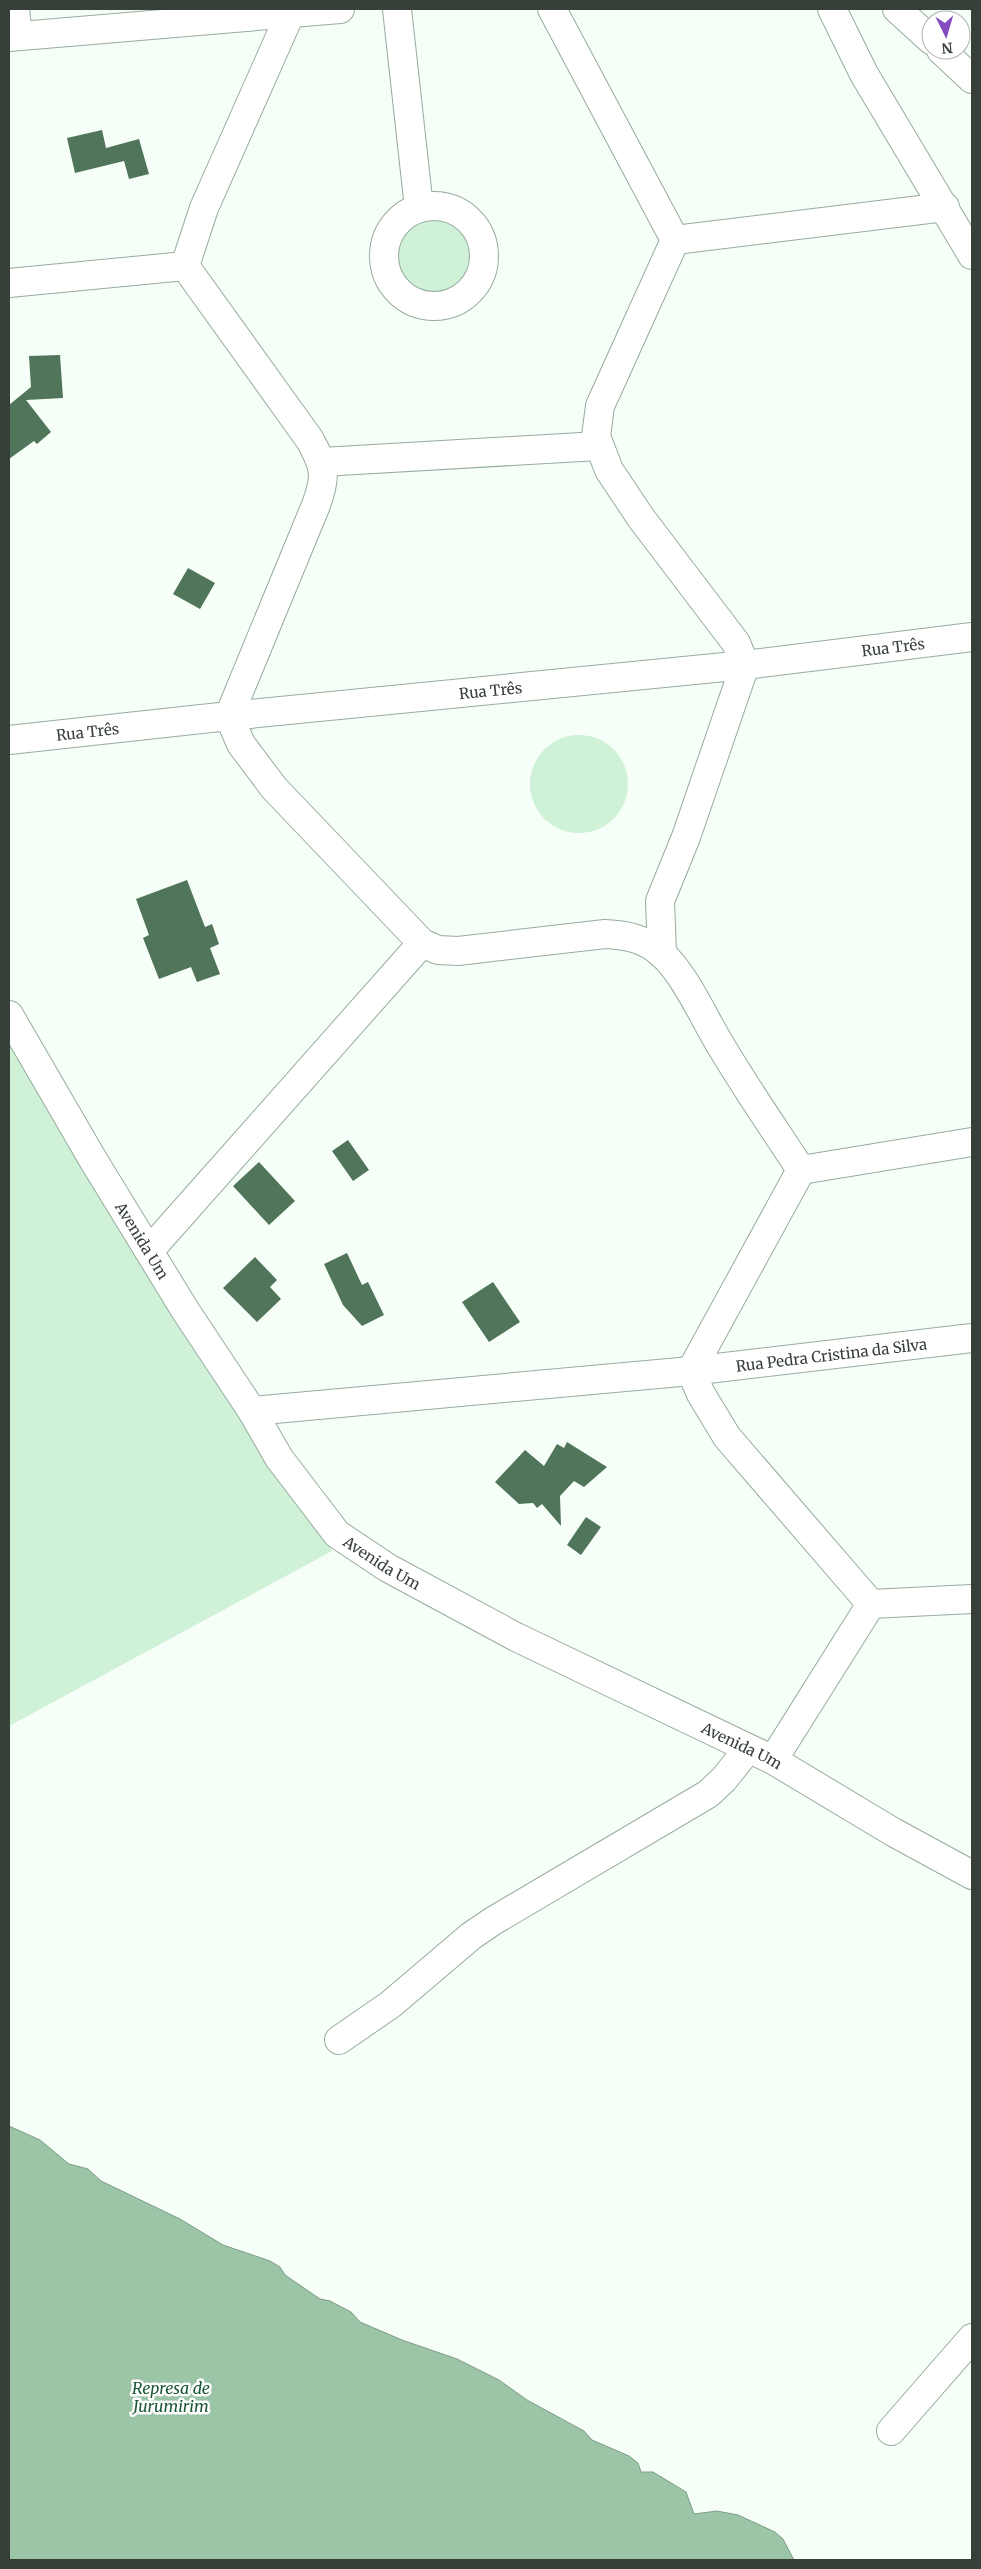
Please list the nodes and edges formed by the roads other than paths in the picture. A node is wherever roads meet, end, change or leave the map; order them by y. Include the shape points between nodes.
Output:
1 (16, 9) edge
2 (340, 9) edge
3 (397, 9) edge
4 (552, 9) edge
5 (832, 9) edge
6 (897, 9) edge
7 (290, 11) edge
8 (921, 31) edge
9 (13, 37) edge
10 (952, 60) edge
11 (972, 79) edge
12 (945, 207) junction
13 (419, 208) dead end
14 (675, 240) junction
15 (972, 254) edge
16 (185, 266) junction
17 (9, 282) edge
18 (598, 446) junction
19 (322, 462) junction
20 (972, 637) edge
21 (745, 665) junction
22 (228, 716) junction
23 (9, 740) edge
24 (660, 901) junction
25 (616, 935) junction
26 (422, 943) junction
27 (662, 954) junction
28 (9, 1015) edge
29 (972, 1142) edge
30 (801, 1170) junction
31 (149, 1251) junction
32 (972, 1338) edge
33 (691, 1371) junction
34 (252, 1411) junction
35 (972, 1599) edge
36 (871, 1604) junction
37 (748, 1748) junction
38 (773, 1760) junction
39 (972, 1875) edge
40 (339, 2040) dead end
41 (972, 2338) edge
42 (891, 2431) dead end

1 - 9 street
2 - 7 street
3 - 13 street
4 - 14 street
5 - 12 street via 864,74
6 - 8 street
7 - 9 street
7 - 16 street via 204,208
10 - 11 street
12 - 14 street
12 - 15 street
14 - 18 street via 600,406
16 - 17 street
16 - 19 street via 310,440
18 - 19 street
18 - 21 street via 609,470 641,518 736,643
19 - 22 street via 324,481 316,505
20 - 21 street, Rua Três
21 - 22 street, Rua Três
21 - 24 street via 686,838
22 - 23 street, Rua Três
22 - 26 street via 241,744 274,788
24 - 25 street
24 - 27 street
25 - 26 street via 458,951 438,950
25 - 27 street via 646,942
26 - 31 street
27 - 30 street via 675,969
28 - 31 street, Avenida Um
29 - 30 street
30 - 33 street
31 - 34 street, Avenida Um
32 - 33 street, Rua Pedra Cristina da Silva
33 - 34 street, Rua Pedra Cristina da Silva
33 - 36 street via 727,1437
34 - 37 street, Avenida Um via 279,1458 337,1534 388,1568 516,1637
35 - 36 street
36 - 38 street
37 - 38 street, Avenida Um
37 - 40 street via 708,1794 470,1936 391,2004
38 - 39 street, Avenida Um
41 - 42 street

